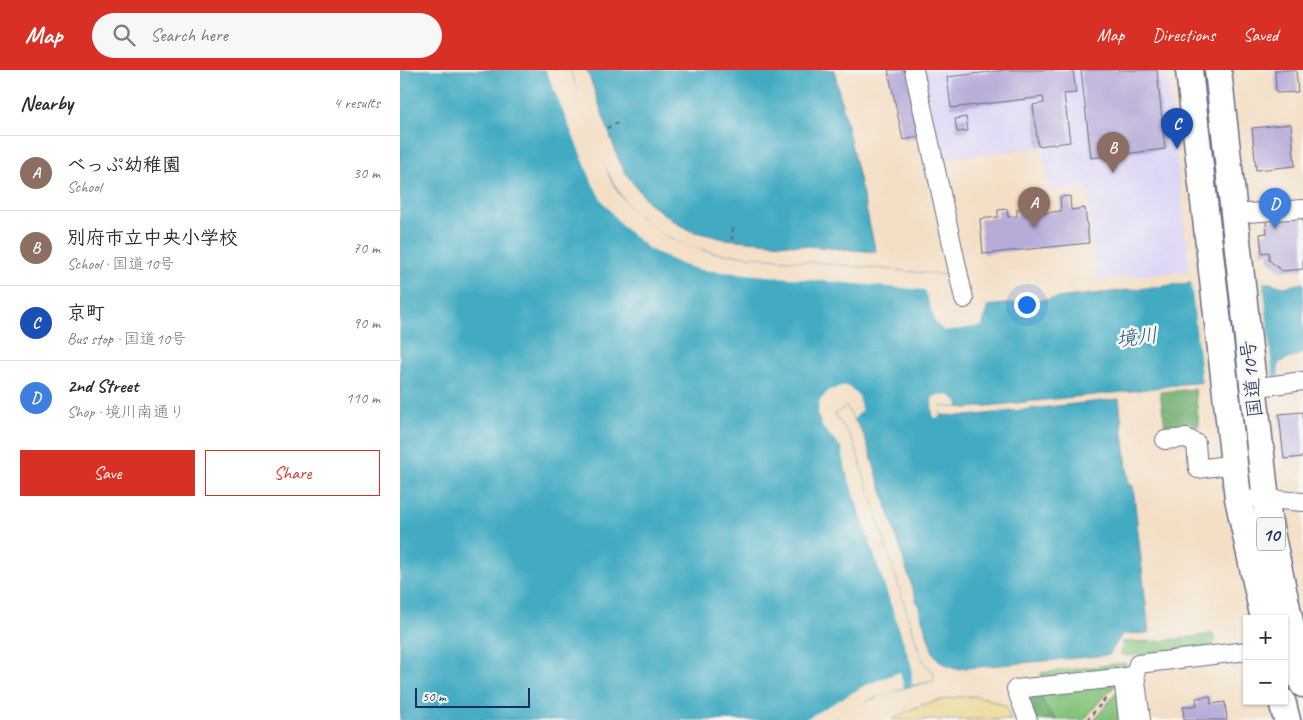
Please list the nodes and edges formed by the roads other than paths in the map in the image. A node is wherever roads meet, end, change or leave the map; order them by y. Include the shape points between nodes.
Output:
1 (914, 70) edge
2 (1190, 70) edge
3 (1218, 70) edge
4 (1303, 209) edge
5 (1234, 214) junction
6 (964, 299) dead end
7 (1303, 380) edge
8 (1252, 385) junction
9 (1164, 440) dead end
10 (1234, 464) junction
11 (1238, 498) junction
12 (1265, 498) junction
13 (1303, 502) edge
14 (1294, 602) edge
15 (1263, 615) edge
16 (1243, 651) edge
17 (1129, 676) junction
18 (1303, 684) edge
19 (1283, 705) edge
20 (1028, 720) edge
21 (1128, 720) edge
22 (1141, 720) edge
23 (1287, 720) edge

1 - 6 street
2 - 10 highway, 国道10号 / 10
3 - 5 highway, 国道10号 / 10
4 - 5 street
5 - 8 highway, 国道10号 / 10
7 - 8 street
8 - 12 highway, 国道10号 / 10
9 - 10 street via 1186,438 1196,443 1198,469
10 - 11 highway, 国道10号 / 10
11 - 12 street
11 - 15 highway, 国道10号 / 10
12 - 13 street
12 - 14 highway, 国道10号 / 10
14 - 18 highway, 国道10号 / 10
16 - 17 street via 1138,664
17 - 20 street via 1016,689
17 - 21 street
17 - 22 street
19 - 23 highway

